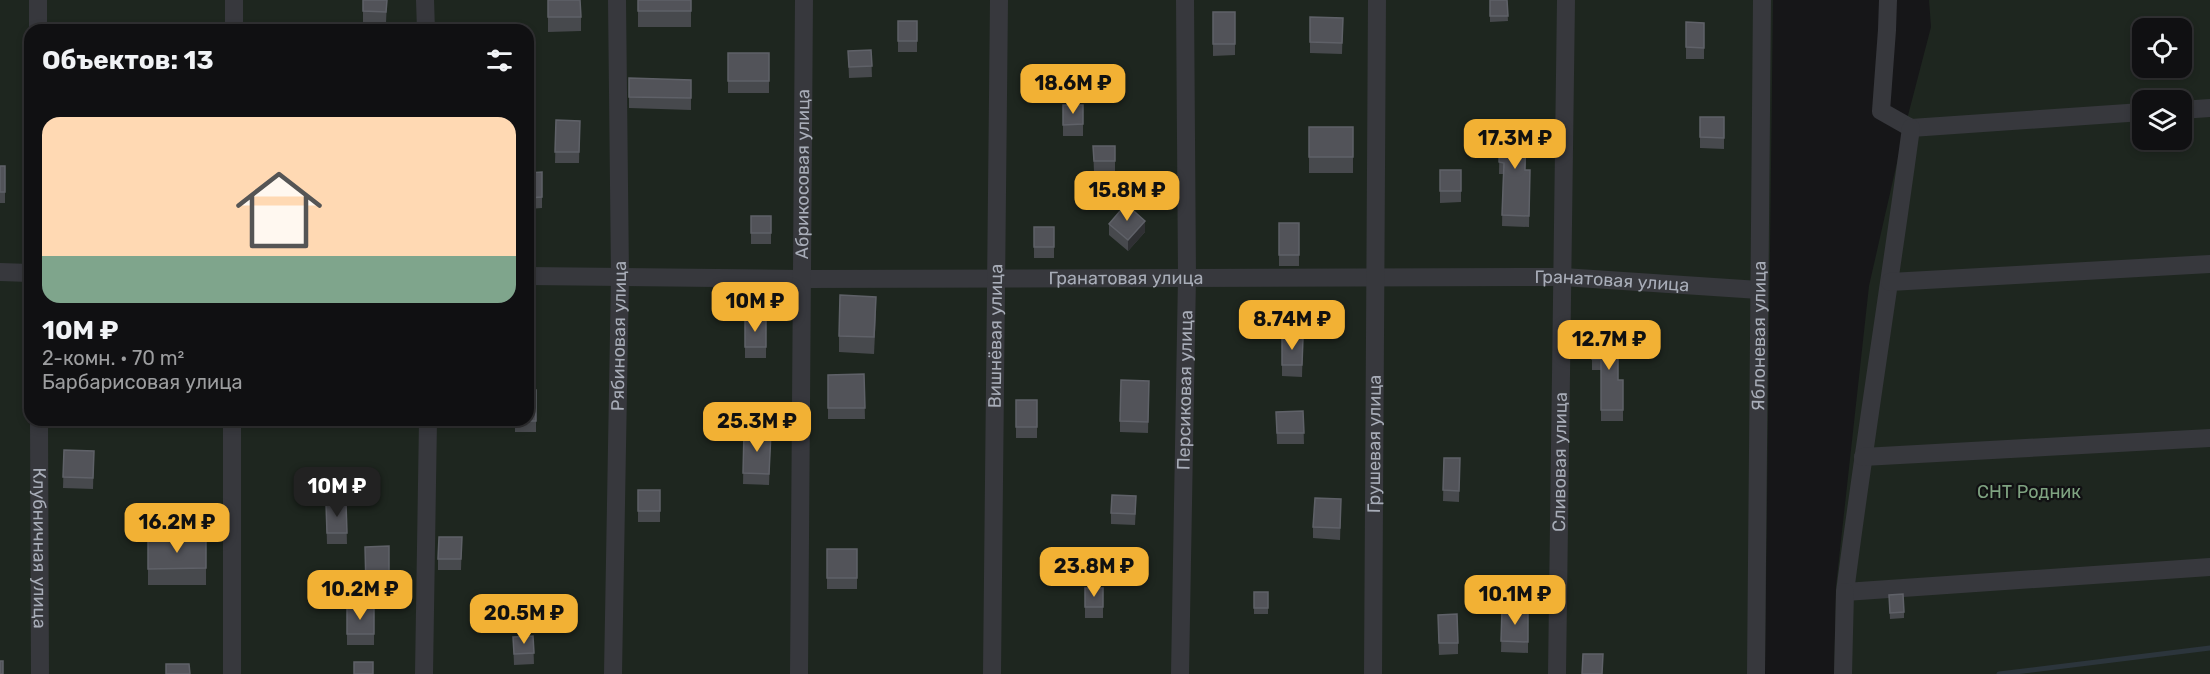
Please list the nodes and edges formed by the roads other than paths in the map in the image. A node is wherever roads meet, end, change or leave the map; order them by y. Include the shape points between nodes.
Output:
1 (38, 0) edge
2 (234, 0) edge
3 (425, 0) edge
4 (617, 0) edge
5 (804, 0) edge
6 (999, 0) edge
7 (1185, 0) edge
8 (1377, 0) edge
9 (1566, 0) edge
10 (1762, 0) edge
11 (1888, 0) edge
12 (38, 24) edge
13 (234, 24) edge
14 (426, 24) edge
15 (2210, 108) edge
16 (2192, 109) edge
17 (2132, 113) edge
18 (1911, 128) junction
19 (2210, 264) edge
20 (0, 272) edge
21 (24, 273) edge
22 (534, 276) edge
23 (620, 277) junction
24 (995, 277) junction
25 (1187, 277) junction
26 (1375, 277) junction
27 (1563, 277) junction
28 (802, 279) junction
29 (1890, 282) junction
30 (1759, 290) junction
31 (39, 426) edge
32 (232, 426) edge
33 (428, 426) edge
34 (2210, 438) edge
35 (1863, 457) junction
36 (2210, 567) edge
37 (1845, 592) junction
38 (40, 674) edge
39 (232, 674) edge
40 (424, 674) edge
41 (613, 674) edge
42 (799, 674) edge
43 (992, 674) edge
44 (1180, 674) edge
45 (1373, 674) edge
46 (1557, 674) edge
47 (1756, 674) edge
48 (1843, 674) edge

1 - 12 street
2 - 13 street
3 - 14 street
4 - 23 street, Рябиновая улица
5 - 28 street, Абрикосовая улица
6 - 24 street, Вишнёвая улица
7 - 25 street, Персиковая улица
8 - 26 street, Грушевая улица
9 - 27 street, Сливовая улица
10 - 30 street, Яблоневая улица
11 - 18 street via 1881,111
15 - 16 street
17 - 18 street
18 - 29 street
19 - 29 street
20 - 21 street
22 - 23 street, Гранатовая улица
23 - 28 street, Гранатовая улица
23 - 41 street, Рябиновая улица
24 - 25 street, Гранатовая улица
24 - 28 street, Гранатовая улица
24 - 43 street, Вишнёвая улица
25 - 26 street, Гранатовая улица
25 - 44 street, Персиковая улица
26 - 27 street, Гранатовая улица
26 - 45 street, Грушевая улица
27 - 30 street, Гранатовая улица
27 - 46 street, Сливовая улица
28 - 42 street, Абрикосовая улица
29 - 35 street
30 - 47 street, Яблоневая улица
31 - 38 street, Клубничная улица
32 - 39 street
33 - 40 street
34 - 35 street
35 - 37 street
36 - 37 street
37 - 48 street

